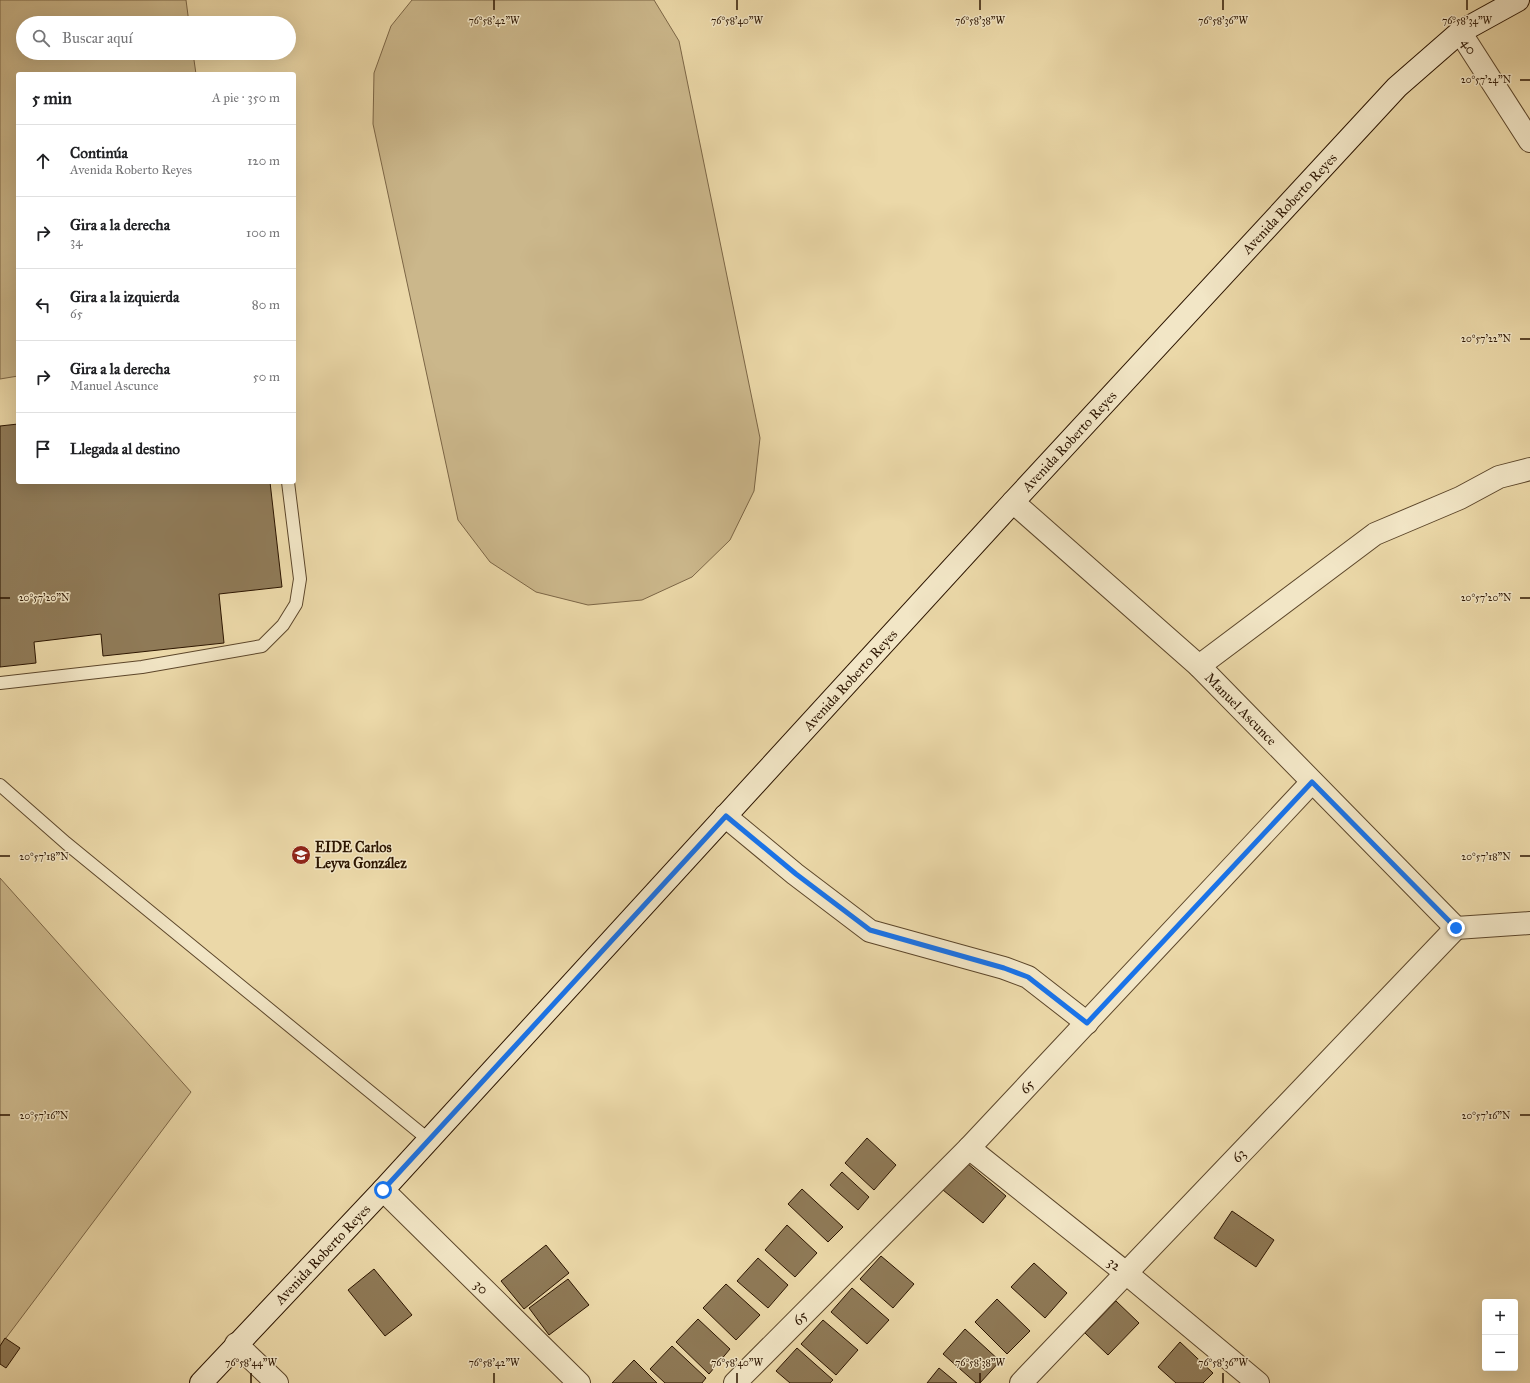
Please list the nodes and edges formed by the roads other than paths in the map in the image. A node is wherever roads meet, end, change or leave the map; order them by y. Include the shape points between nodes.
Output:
1 (1518, 0) edge
2 (1460, 32) junction
3 (1530, 141) edge
4 (1530, 469) edge
5 (288, 484) edge
6 (1013, 502) junction
7 (1199, 666) junction
8 (0, 682) edge
9 (1312, 782) junction
10 (0, 785) edge
11 (726, 816) junction
12 (1530, 923) edge
13 (1456, 928) junction
14 (1087, 1023) junction
15 (429, 1140) junction
16 (969, 1148) junction
17 (383, 1190) junction
18 (1126, 1273) junction
19 (236, 1344) junction
20 (1246, 1379) edge
21 (201, 1383) edge
22 (277, 1383) edge
23 (579, 1383) edge
24 (734, 1383) edge
25 (1021, 1383) edge

1 - 2 street, Avenida Roberto Reyes
2 - 3 street, 40
2 - 6 street, Avenida Roberto Reyes via 1397,87
4 - 7 street via 1499,477 1460,498 1375,534
5 - 8 lane via 300,579 296,604 283,625 262,646 142,667
6 - 7 street, Manuel Ascunce
6 - 11 street, Avenida Roberto Reyes
7 - 9 street, Manuel Ascunce
9 - 13 street, Manuel Ascunce
9 - 14 street, 65
10 - 15 lane via 66,843
11 - 14 street via 796,874 870,930 1028,977
11 - 15 street, Avenida Roberto Reyes
12 - 13 street
13 - 18 street, 63
14 - 16 street, 65
15 - 17 street, Avenida Roberto Reyes
16 - 18 street, 32
16 - 24 street, 65
17 - 19 street, Avenida Roberto Reyes
17 - 23 street, 30
18 - 20 street, 32
18 - 25 street, 63
19 - 21 street, Avenida Roberto Reyes
19 - 22 street

